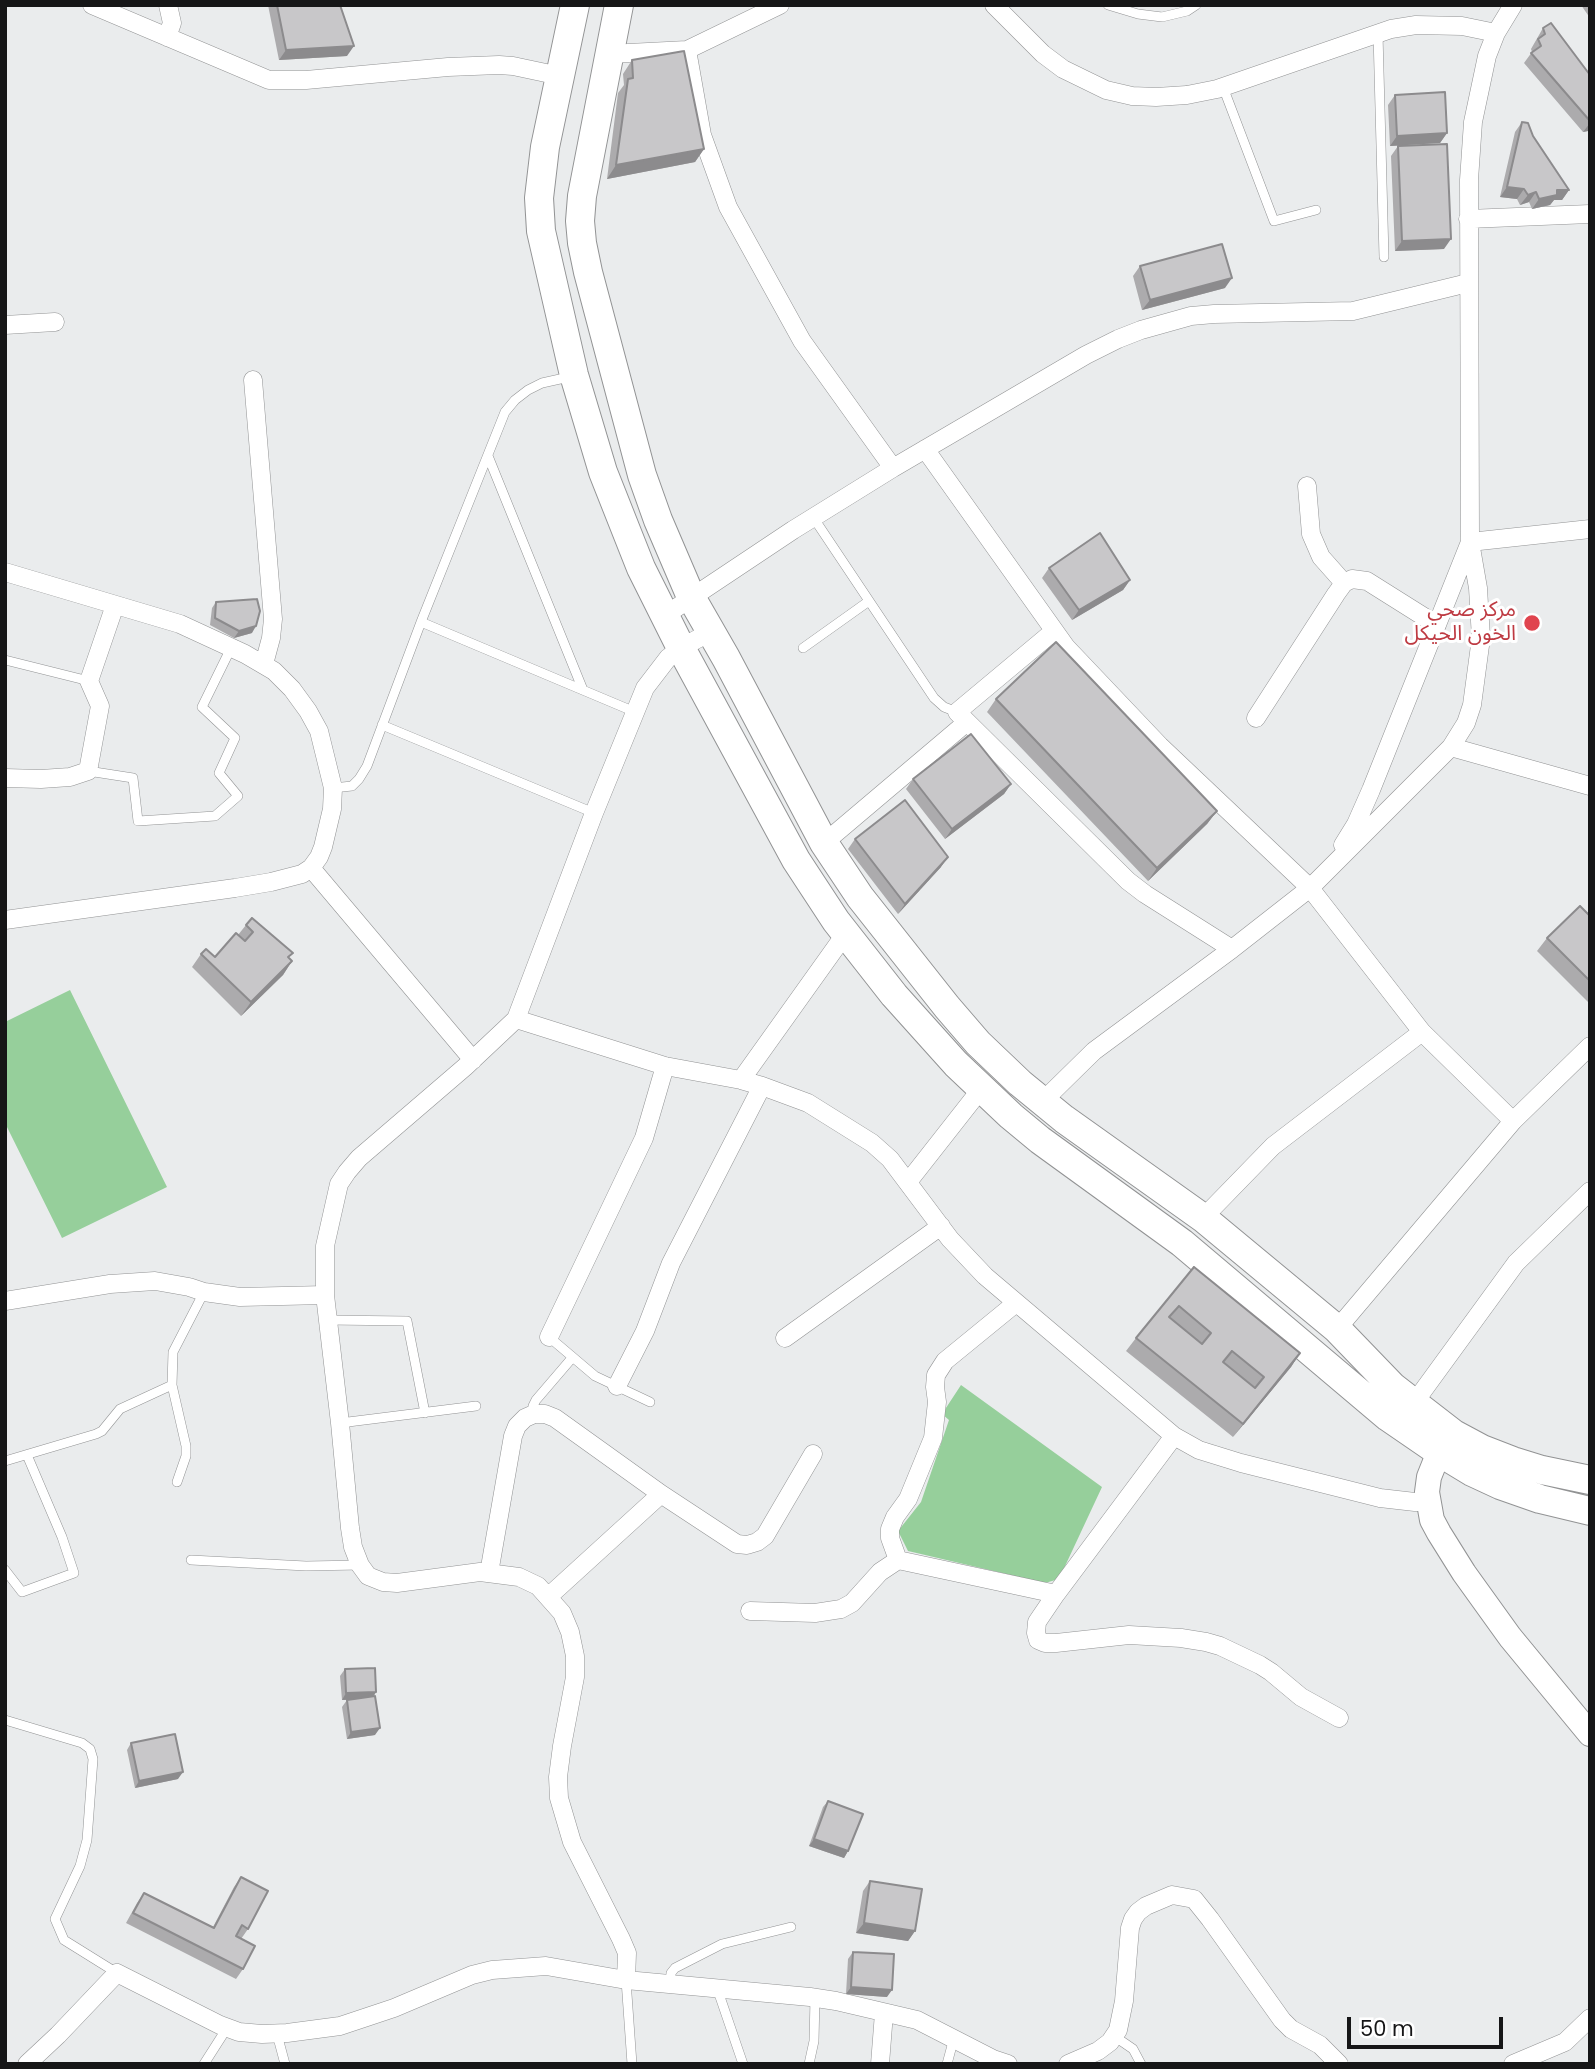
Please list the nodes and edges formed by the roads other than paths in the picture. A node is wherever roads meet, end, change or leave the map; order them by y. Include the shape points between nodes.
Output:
1 (92, 5) edge
2 (168, 5) edge
3 (575, 5) edge
4 (619, 5) edge
5 (780, 5) edge
6 (994, 5) edge
7 (1108, 5) edge
8 (1196, 5) edge
9 (1513, 5) edge
10 (1496, 33) junction
11 (1378, 34) junction
12 (167, 37) junction
13 (687, 50) junction
14 (609, 54) junction
15 (560, 76) junction
16 (1223, 87) junction
17 (1316, 210) dead end
18 (1590, 214) edge
19 (1468, 219) junction
20 (1384, 257) dead end
21 (1468, 283) junction
22 (55, 321) dead end
23 (5, 325) edge
24 (574, 375) junction
25 (253, 380) dead end
26 (925, 449) junction
27 (488, 456) junction
28 (893, 468) junction
29 (1307, 486) dead end
30 (813, 517) junction
31 (1590, 529) edge
32 (1470, 542) junction
33 (5, 572) edge
34 (1344, 583) junction
35 (691, 597) junction
36 (869, 601) junction
37 (114, 605) junction
38 (664, 616) junction
39 (421, 622) junction
40 (1437, 625) junction
41 (1054, 631) junction
42 (710, 632) junction
43 (231, 648) junction
44 (681, 648) junction
45 (803, 648) dead end
46 (5, 660) edge
47 (264, 664) junction
48 (89, 681) junction
49 (583, 690) junction
50 (635, 712) junction
51 (962, 717) junction
52 (1256, 718) dead end
53 (382, 725) junction
54 (1451, 747) junction
55 (88, 771) junction
56 (5, 778) edge
57 (1590, 786) edge
58 (333, 788) junction
59 (594, 813) junction
60 (824, 843) junction
61 (311, 868) junction
62 (1330, 868) junction
63 (1310, 888) junction
64 (5, 920) edge
65 (846, 933) junction
66 (1232, 949) junction
67 (516, 1019) junction
68 (1422, 1032) junction
69 (1590, 1046) edge
70 (473, 1060) junction
71 (665, 1066) junction
72 (741, 1080) junction
73 (762, 1086) junction
74 (981, 1089) junction
75 (1042, 1102) junction
76 (1513, 1121) junction
77 (908, 1182) junction
78 (1590, 1191) edge
79 (1203, 1218) junction
80 (941, 1226) junction
81 (204, 1292) junction
82 (325, 1295) junction
83 (5, 1301) edge
84 (1016, 1303) junction
85 (328, 1320) junction
86 (1337, 1329) junction
87 (549, 1337) joint
88 (785, 1338) dead end
89 (572, 1358) junction
90 (172, 1385) junction
91 (617, 1386) junction
92 (650, 1402) dead end
93 (1414, 1403) junction
94 (476, 1406) dead end
95 (425, 1413) junction
96 (534, 1415) junction
97 (340, 1423) junction
98 (1174, 1436) junction
99 (1439, 1452) junction
100 (813, 1454) dead end
101 (27, 1455) junction
102 (5, 1461) edge
103 (1590, 1480) edge
104 (177, 1482) dead end
105 (661, 1494) junction
106 (1428, 1502) junction
107 (1590, 1511) edge
108 (191, 1560) dead end
109 (898, 1560) junction
110 (359, 1565) junction
111 (5, 1570) edge
112 (489, 1573) junction
113 (1056, 1594) junction
114 (548, 1597) junction
115 (750, 1611) dead end
116 (1339, 1717) dead end
117 (5, 1720) edge
118 (1590, 1734) edge
119 (791, 1927) dead end
120 (117, 1973) junction
121 (626, 1980) junction
122 (670, 1984) junction
123 (717, 1988) junction
124 (815, 1998) junction
125 (884, 2012) junction
126 (1590, 2018) edge
127 (227, 2028) junction
128 (277, 2034) junction
129 (1114, 2036) junction
130 (954, 2038) junction
131 (208, 2062) edge
132 (27, 2064) edge
133 (285, 2064) edge
134 (632, 2064) edge
135 (743, 2064) edge
136 (809, 2064) edge
137 (880, 2064) edge
138 (947, 2064) edge
139 (1007, 2064) edge
140 (1068, 2064) edge
141 (1141, 2064) edge
142 (1339, 2064) edge
143 (1513, 2064) edge

1 - 12 street
2 - 12 street via 173,23
3 - 15 main road
4 - 14 main road
5 - 13 street
6 - 16 street via 1043,54 1106,90 1156,97
7 - 8 lane via 1162,16
9 - 10 street
10 - 11 street via 1416,24
10 - 19 street via 1473,122
11 - 16 street
11 - 20 lane
12 - 15 street via 269,80 499,65
13 - 14 street
13 - 28 street via 702,135 728,207 802,341
14 - 35 main road via 582,196 582,243 642,475
15 - 24 main road via 544,147 539,198 541,231
16 - 17 lane via 1274,221
18 - 19 street
19 - 21 street
21 - 26 street via 1353,311 1214,314 1154,326 1087,355
21 - 32 street
22 - 23 street
24 - 27 lane via 542,383 515,400 505,412
24 - 38 main road via 603,472
25 - 47 street via 273,619
26 - 28 street
26 - 41 street
27 - 39 lane
27 - 49 lane
28 - 30 street
29 - 34 street via 1311,534 1321,557
30 - 35 street
30 - 36 lane
31 - 32 street
32 - 40 street
32 - 54 street via 1481,638 1472,705
33 - 37 street
34 - 40 street via 1367,581
34 - 52 street
35 - 38 street
35 - 42 main road
36 - 45 lane
36 - 51 lane via 934,698
37 - 43 street via 180,624
37 - 48 street
38 - 44 main road
39 - 49 lane
39 - 53 lane
40 - 62 street via 1362,810
41 - 51 street
41 - 63 street via 1160,746
42 - 44 street
42 - 60 main road
43 - 47 street
43 - 55 lane via 202,706 235,738 219,773 238,796 223,810 215,816 138,821 133,778
44 - 50 street via 655,673
44 - 65 main road via 796,860
46 - 48 lane
47 - 58 street via 308,711
48 - 55 street via 100,706
49 - 50 lane
50 - 59 street
51 - 60 street
51 - 66 street via 1128,881
53 - 58 lane via 359,779 352,786
53 - 59 lane
54 - 57 street
54 - 62 street
55 - 56 street via 70,777
58 - 61 street via 323,847
59 - 67 street
60 - 75 main road via 860,897 947,1007 987,1052
61 - 64 street via 271,882
61 - 70 street
62 - 63 street
63 - 66 street
63 - 68 street
65 - 72 street
65 - 74 main road via 894,996
66 - 75 street via 1094,1051
67 - 70 street
67 - 71 street
68 - 76 street
68 - 79 street via 1273,1146
69 - 76 street
70 - 82 street via 347,1171 328,1223
71 - 72 street
71 - 87 street via 644,1138
72 - 73 street
73 - 77 street via 808,1103 848,1127 890,1159
73 - 91 street via 671,1264
74 - 77 street
74 - 99 main road via 1040,1140 1182,1243 1388,1417
75 - 79 main road
76 - 86 street
77 - 80 street
78 - 93 street via 1516,1263
79 - 86 main road
80 - 84 street
80 - 88 street
81 - 82 street via 240,1297
81 - 83 street via 173,1283 138,1281
81 - 90 lane via 173,1352
82 - 85 street
84 - 98 street
84 - 109 street via 945,1361 936,1375 933,1438 908,1499 890,1528
85 - 95 lane via 407,1321
85 - 97 street
86 - 93 main road
87 - 89 lane
89 - 91 lane
89 - 96 lane via 536,1400
90 - 101 lane via 120,1409 96,1434
90 - 104 lane via 186,1446
91 - 92 lane
93 - 103 main road via 1482,1449 1542,1470
94 - 95 lane
95 - 97 lane
96 - 105 street via 555,1418
96 - 112 street via 517,1426 513,1436
97 - 110 street via 350,1528
98 - 106 street via 1199,1450 1241,1463 1380,1498
98 - 113 street
99 - 106 main road via 1429,1477
99 - 107 main road via 1500,1485
100 - 105 street via 765,1536 747,1545 737,1544
101 - 102 lane
101 - 111 lane via 74,1573 22,1592
105 - 114 street
106 - 118 main road via 1439,1533 1486,1605
108 - 110 lane
109 - 113 street
109 - 115 street via 841,1609
110 - 112 street via 368,1576 383,1582
112 - 114 street via 519,1577
113 - 116 street via 1037,1622 1038,1640 1056,1643 1129,1635 1206,1642 1260,1665 1301,1697
114 - 121 street via 562,1613 575,1656 559,1798 572,1842 624,1946
117 - 120 lane via 90,1749 87,1840 55,1920 64,1940
119 - 122 lane via 731,1940 683,1962 671,1973
120 - 127 street
120 - 132 street
121 - 122 street
121 - 128 street via 547,1966 492,1970 367,2018
121 - 134 lane
122 - 123 street
123 - 124 street
123 - 135 lane
124 - 125 street
124 - 136 lane
125 - 130 street via 917,2020
125 - 137 street
126 - 143 street via 1565,2042
127 - 128 street
127 - 131 lane
128 - 133 lane
129 - 140 street via 1098,2051
129 - 141 lane via 1133,2049
129 - 142 street via 1122,2018 1133,1919 1161,1898 1184,1896 1194,1899 1206,1913 1282,2020
130 - 138 lane
130 - 139 street

